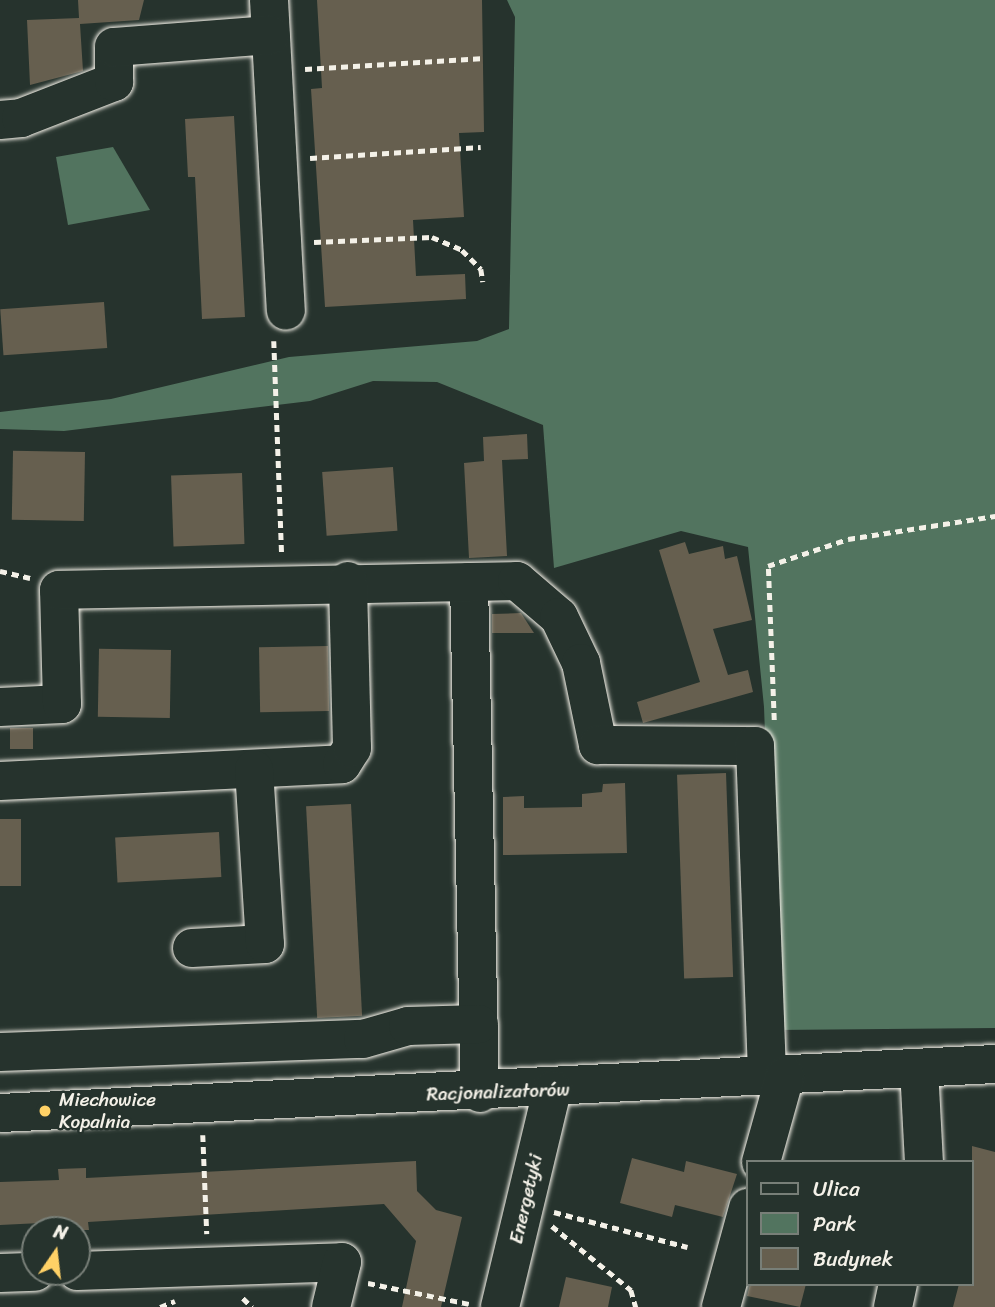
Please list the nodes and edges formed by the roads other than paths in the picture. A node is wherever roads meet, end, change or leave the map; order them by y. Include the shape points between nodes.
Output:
1 (271, 36) edge
2 (0, 120) edge
3 (286, 311) road end
4 (348, 581) junction
5 (469, 582) junction
6 (0, 707) edge
7 (254, 769) junction
8 (0, 781) edge
9 (192, 948) dead end
10 (479, 1024) junction
11 (0, 1052) edge
12 (995, 1064) edge
13 (919, 1068) junction
14 (776, 1077) junction
15 (552, 1090) junction
16 (480, 1093) junction
17 (0, 1113) edge
18 (761, 1160) edge
19 (924, 1160) edge
20 (746, 1215) edge
21 (91, 1270) edge
22 (21, 1272) edge
23 (0, 1273) edge
24 (898, 1286) edge
25 (335, 1292) edge
26 (485, 1306) edge
27 (721, 1307) edge
28 (893, 1307) edge

1 - 2 street via 114,47 114,82 22,118
1 - 3 street
4 - 5 street
4 - 6 street via 59,590 62,704
4 - 7 street via 352,748 342,764
5 - 10 street
5 - 14 street via 517,582 544,599 581,663 598,746 755,746
7 - 8 street
7 - 9 street via 265,944
10 - 11 street via 408,1026 363,1039
10 - 16 street
12 - 13 street, Racjonalizatorów
13 - 14 street, Racjonalizatorów
13 - 19 street
14 - 15 street, Racjonalizatorów
14 - 18 street
15 - 16 street, Racjonalizatorów
15 - 26 street, Energetyki
16 - 17 street, Racjonalizatorów
20 - 27 street
21 - 25 street via 342,1262
22 - 23 street
24 - 28 street

